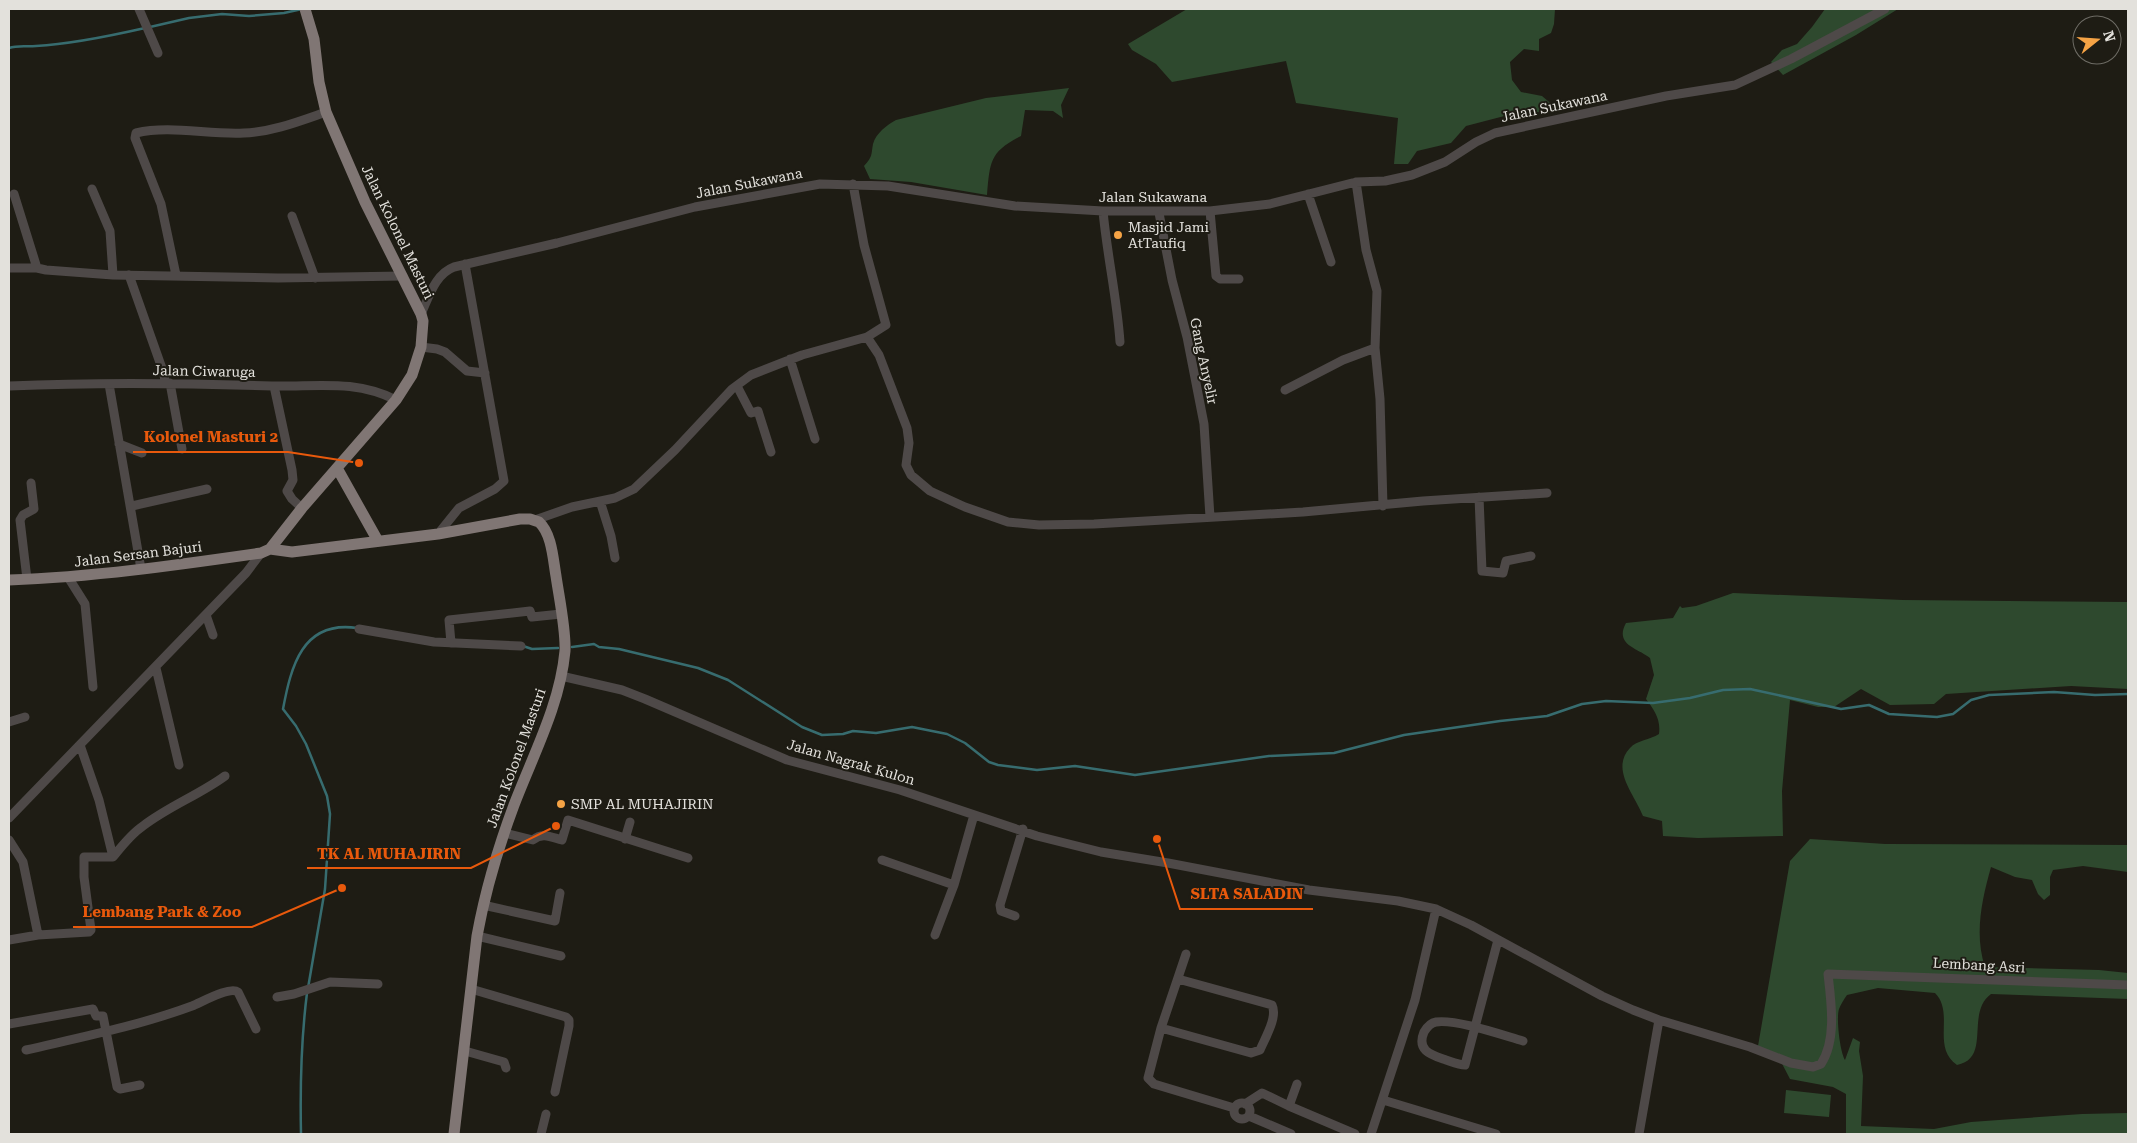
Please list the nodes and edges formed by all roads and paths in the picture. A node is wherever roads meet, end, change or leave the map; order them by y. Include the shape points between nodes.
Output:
1 (139, 9) edge
2 (305, 9) edge
3 (1885, 9) edge
4 (158, 53) dead end
5 (326, 112) junction
6 (1356, 182) junction
7 (853, 184) junction
8 (92, 189) dead end
9 (14, 194) dead end
10 (1308, 194) junction
11 (1103, 211) junction
12 (1210, 211) junction
13 (1159, 212) junction
14 (292, 216) dead end
15 (1331, 262) dead end
16 (465, 264) junction
17 (9, 268) edge
18 (37, 268) junction
19 (113, 275) junction
20 (129, 275) junction
21 (176, 275) junction
22 (404, 276) junction
23 (315, 278) junction
24 (1239, 279) dead end
25 (422, 314) junction
26 (866, 337) junction
27 (1120, 342) dead end
28 (421, 347) junction
29 (1375, 348) junction
30 (790, 359) junction
31 (485, 374) junction
32 (167, 383) junction
33 (109, 384) junction
34 (9, 386) edge
35 (274, 386) junction
36 (736, 386) junction
37 (1285, 390) dead end
38 (396, 400) junction
39 (814, 439) dead end
40 (119, 444) junction
41 (182, 449) dead end
42 (771, 452) dead end
43 (142, 453) dead end
44 (337, 468) junction
45 (31, 483) dead end
46 (207, 489) dead end
47 (1547, 493) dead end
48 (1480, 497) junction
49 (600, 501) junction
50 (132, 506) junction
51 (1383, 506) junction
52 (302, 508) junction
53 (1210, 517) junction
54 (535, 520) junction
55 (438, 534) junction
56 (378, 541) junction
57 (266, 551) junction
58 (1531, 556) dead end
59 (615, 558) dead end
60 (141, 569) junction
61 (68, 577) junction
62 (27, 579) junction
63 (9, 580) edge
64 (561, 614) junction
65 (206, 615) junction
66 (359, 629) dead end
67 (213, 635) dead end
68 (452, 642) junction
69 (521, 646) dead end
70 (156, 668) junction
71 (561, 676) junction
72 (93, 687) dead end
73 (25, 717) dead end
74 (9, 722) edge
75 (80, 745) junction
76 (179, 765) dead end
77 (225, 776) dead end
78 (974, 815) junction
79 (9, 818) edge
80 (630, 822) dead end
81 (1023, 829) junction
82 (504, 833) junction
83 (625, 839) junction
84 (9, 840) edge
85 (113, 856) junction
86 (688, 858) dead end
87 (882, 860) dead end
88 (954, 885) junction
89 (560, 893) dead end
90 (483, 905) junction
91 (1436, 909) junction
92 (1015, 916) dead end
93 (38, 935) junction
94 (935, 935) dead end
95 (477, 936) junction
96 (9, 940) edge
97 (1498, 940) junction
98 (1186, 954) dead end
99 (561, 956) dead end
100 (1828, 974) joint
101 (1178, 979) junction
102 (378, 984) dead end
103 (2128, 985) edge
104 (471, 989) junction
105 (276, 997) dead end
106 (1660, 1020) junction
107 (9, 1024) edge
108 (1161, 1028) junction
109 (1476, 1028) junction
110 (256, 1029) dead end
111 (107, 1031) junction
112 (1523, 1041) dead end
113 (26, 1050) dead end
114 (465, 1051) junction
115 (506, 1068) dead end
116 (1296, 1084) dead end
117 (140, 1085) dead end
118 (555, 1092) dead end
119 (1383, 1100) junction
120 (1245, 1104) junction
121 (1289, 1106) junction
122 (1234, 1108) junction
123 (546, 1114) dead end
124 (1249, 1116) junction
125 (454, 1134) edge
126 (541, 1134) edge
127 (1291, 1134) edge
128 (1355, 1134) edge
129 (1371, 1134) edge
130 (1496, 1134) edge
131 (1639, 1134) edge

1 - 4 street
2 - 5 main road, Jalan Kolonel Masturi via 314,39
3 - 6 street, Jalan Sukawana via 1735,85 1666,96 1495,133 1445,162 1412,175 1385,181
5 - 21 street via 251,133 136,133 135,138 161,204
5 - 22 main road, Jalan Kolonel Masturi via 364,202
6 - 10 street, Jalan Sukawana
6 - 29 street via 1366,250 1377,291
7 - 11 street, Jalan Sukawana via 919,190 1015,206
7 - 16 street, Jalan Sukawana via 811,185 707,204
7 - 26 street via 864,245 887,324
8 - 19 street via 110,231
9 - 18 street
10 - 12 street, Jalan Sukawana via 1270,204
10 - 15 street
11 - 13 street, Jalan Sukawana
11 - 27 street
12 - 13 street, Jalan Sukawana
12 - 24 street via 1216,276
13 - 53 street, Gang Anyelir via 1204,424
14 - 23 street
16 - 25 street, Jalan Sukawana via 442,274
16 - 31 street
17 - 18 street
18 - 19 street
19 - 20 street
20 - 21 street
20 - 32 street
21 - 23 street
22 - 23 street
22 - 25 main road, Jalan Kolonel Masturi
25 - 28 main road, Jalan Kolonel Masturi
26 - 30 street
26 - 53 street via 879,355 907,428 908,471 914,480 930,491 964,507 1021,524 1094,524
28 - 31 street via 445,352 467,371
28 - 38 main road, Jalan Kolonel Masturi via 412,375
29 - 37 street via 1343,360
29 - 51 street
30 - 36 street
30 - 39 street
31 - 55 street via 504,483 459,508
32 - 33 street, Jalan Ciwaruga
32 - 35 street, Jalan Ciwaruga
32 - 41 street
33 - 34 street, Jalan Ciwaruga
33 - 40 street
35 - 38 street, Jalan Ciwaruga via 348,385 371,389
35 - 52 street via 292,470 293,480 286,491
36 - 42 street via 751,413 758,411
36 - 49 street via 634,489
38 - 44 main road, Jalan Kolonel Masturi
40 - 43 street
40 - 50 street
44 - 52 main road
44 - 56 main road
45 - 62 street via 34,509 20,520
46 - 50 street
47 - 48 street
48 - 51 street
48 - 58 street via 1482,571 1503,573 1506,561
49 - 54 street via 552,512
49 - 59 street
50 - 60 street
51 - 53 street
52 - 57 main road
54 - 55 main road via 520,519
54 - 64 main road, Jalan Kolonel Masturi via 542,524 548,536
55 - 56 main road
56 - 57 main road, Jalan Sersan Bajuri via 289,552
57 - 60 main road, Jalan Sersan Bajuri
57 - 65 street
60 - 61 main road, Jalan Sersan Bajuri
61 - 62 main road, Jalan Sersan Bajuri
61 - 72 street via 86,604
62 - 63 main road, Jalan Sersan Bajuri
64 - 68 street via 532,617 530,611 449,620
64 - 71 main road, Jalan Kolonel Masturi via 565,649
65 - 67 street
65 - 70 street
66 - 68 street
68 - 69 street
70 - 75 street
70 - 76 street
71 - 78 street, Jalan Nagrak Kulon via 622,690 787,760 900,790
71 - 82 main road, Jalan Kolonel Masturi via 545,729
73 - 74 street
75 - 79 street
75 - 85 street via 99,800
77 - 85 street via 140,827
78 - 81 street, Jalan Nagrak Kulon
78 - 88 street
80 - 83 street
81 - 91 street, Jalan Nagrak Kulon via 1083,848 1309,890
81 - 92 street via 1000,905 1001,911
82 - 83 street via 533,840 539,835 562,840 568,820
82 - 90 main road, Jalan Kolonel Masturi
83 - 86 street
84 - 93 street via 23,862
85 - 93 street via 84,857 91,930
87 - 88 street
88 - 94 street
89 - 90 street via 555,921
90 - 95 main road, Jalan Kolonel Masturi
91 - 97 street, Jalan Nagrak Kulon
91 - 119 street via 1415,1000
93 - 96 street
95 - 99 street
95 - 104 main road, Jalan Kolonel Masturi
97 - 106 street, Jalan Nagrak Kulon via 1602,996
97 - 109 street
98 - 101 street
100 - 103 street, Lembang Asri
100 - 106 street, Jalan Nagrak Kulon via 1830,1042 1824,1060 1818,1066 1788,1062
101 - 108 street
101 - 108 street via 1272,1005 1274,1011 1270,1024 1260,1050 1251,1053
102 - 105 street via 330,982
104 - 114 main road, Jalan Kolonel Masturi
104 - 118 street via 569,1020
106 - 131 street
107 - 111 street via 93,1009 96,1016 103,1016
108 - 122 street via 1148,1074 1150,1081
109 - 109 street via 1464,1066 1427,1053 1423,1047 1425,1031 1432,1023 1449,1022
109 - 112 street
110 - 111 street via 235,989 192,1006
111 - 113 street
111 - 117 street via 117,1088
114 - 115 street via 504,1062
114 - 125 main road, Jalan Kolonel Masturi
116 - 121 street
119 - 129 street
119 - 130 street
120 - 121 street via 1262,1093
120 - 122 street via 1237,1104
120 - 124 street via 1249,1108
121 - 128 street
122 - 124 street via 1239,1119
123 - 126 street
124 - 127 street

